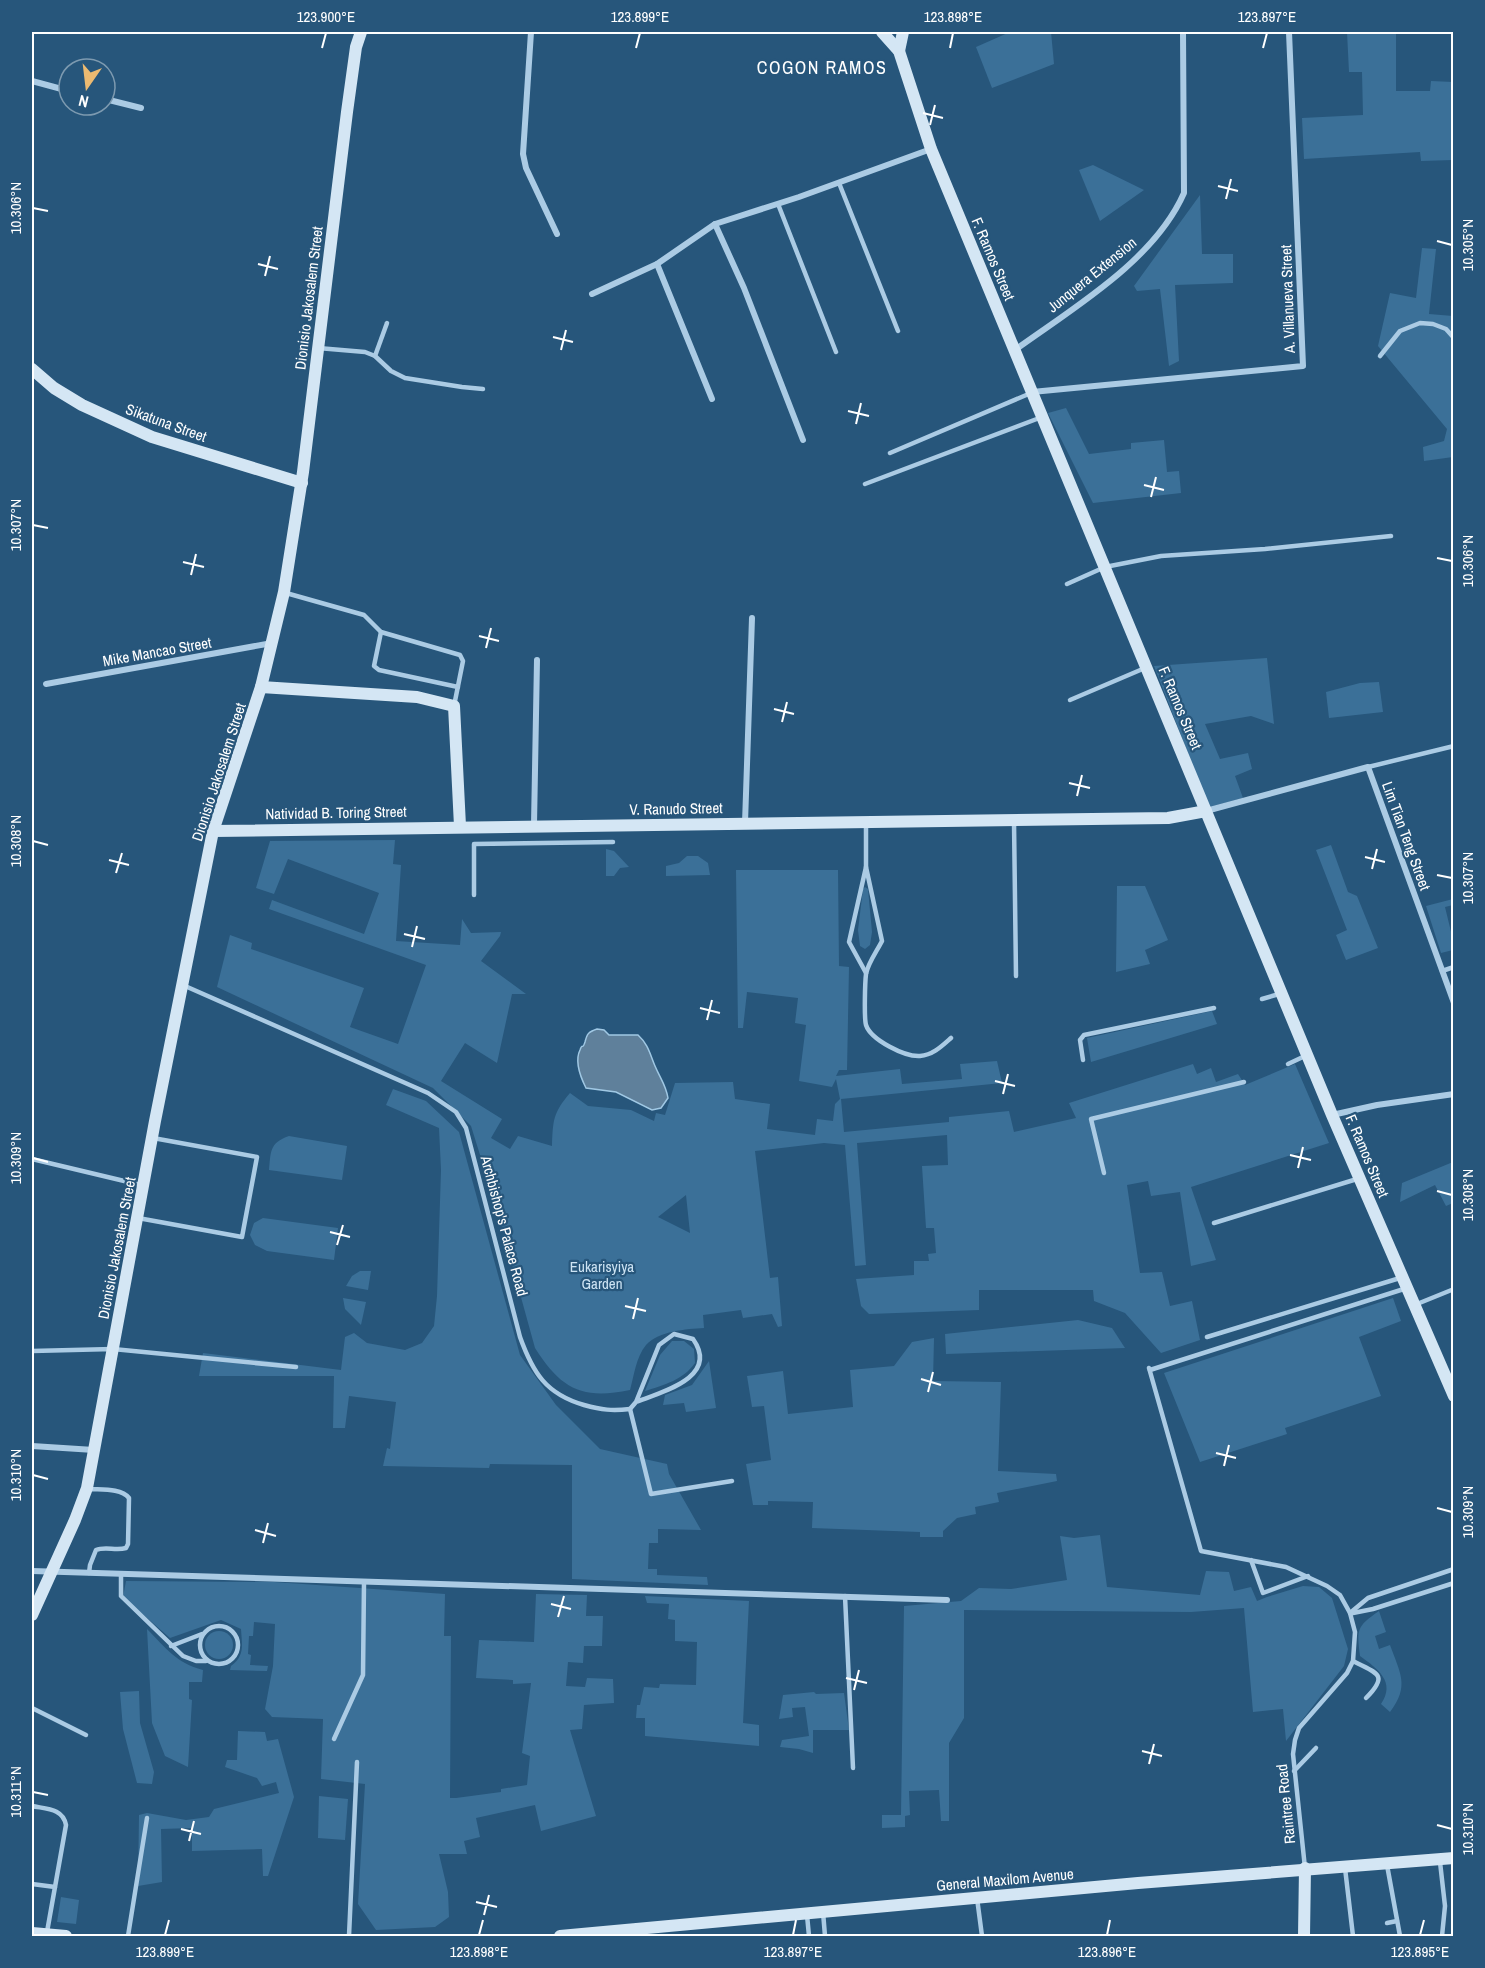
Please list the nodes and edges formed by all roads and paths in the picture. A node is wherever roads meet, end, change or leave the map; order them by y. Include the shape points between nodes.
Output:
1 (362, 32) edge
2 (531, 32) edge
3 (882, 32) edge
4 (903, 32) edge
5 (1183, 32) edge
6 (1289, 32) edge
7 (899, 51) junction
8 (32, 81) edge
9 (57, 88) edge
10 (117, 102) edge
11 (141, 108) dead end
12 (931, 149) junction
13 (839, 183) junction
14 (778, 204) junction
15 (715, 224) junction
16 (557, 234) dead end
17 (657, 264) junction
18 (592, 294) dead end
19 (387, 322) dead end
20 (898, 331) dead end
21 (1454, 338) edge
22 (318, 348) junction
23 (1015, 350) junction
24 (836, 352) dead end
25 (375, 356) junction
26 (1380, 356) dead end
27 (32, 369) edge
28 (483, 389) dead end
29 (1032, 392) junction
30 (712, 399) dead end
31 (1043, 417) junction
32 (803, 440) dead end
33 (890, 453) dead end
34 (302, 483) junction
35 (865, 484) dead end
36 (1390, 536) dead end
37 (1105, 567) junction
38 (1067, 584) dead end
39 (284, 592) junction
40 (752, 618) dead end
41 (381, 632) junction
42 (272, 643) junction
43 (537, 660) dead end
44 (1147, 668) junction
45 (46, 684) dead end
46 (261, 687) junction
47 (458, 687) junction
48 (1070, 700) dead end
49 (454, 706) junction
50 (1454, 746) edge
51 (1368, 767) junction
52 (1206, 811) junction
53 (1014, 819) junction
54 (866, 821) junction
55 (745, 823) junction
56 (534, 825) junction
57 (460, 826) junction
58 (213, 831) junction
59 (613, 842) dead end
60 (866, 867) junction
61 (474, 895) dead end
62 (1454, 967) edge
63 (1442, 970) junction
64 (866, 973) junction
65 (1016, 976) dead end
66 (181, 984) junction
67 (1282, 993) junction
68 (1262, 999) dead end
69 (1454, 1003) edge
70 (1214, 1008) dead end
71 (951, 1038) dead end
72 (1308, 1055) junction
73 (1083, 1060) dead end
74 (1288, 1064) dead end
75 (1244, 1082) dead end
76 (1454, 1094) edge
77 (1332, 1115) junction
78 (153, 1138) junction
79 (32, 1159) edge
80 (1104, 1173) dead end
81 (1360, 1178) junction
82 (144, 1186) junction
83 (138, 1218) junction
84 (1214, 1223) dead end
85 (1405, 1282) junction
86 (1454, 1289) edge
87 (1414, 1305) junction
88 (1207, 1337) dead end
89 (113, 1348) junction
90 (32, 1351) edge
91 (296, 1367) dead end
92 (1454, 1396) edge
93 (636, 1402) junction
94 (630, 1409) junction
95 (32, 1446) edge
96 (94, 1450) junction
97 (732, 1481) dead end
98 (87, 1488) junction
99 (1251, 1560) junction
100 (1454, 1569) edge
101 (32, 1571) edge
102 (52, 1572) junction
103 (89, 1573) junction
104 (121, 1574) junction
105 (1308, 1576) junction
106 (364, 1582) junction
107 (1454, 1582) edge
108 (845, 1596) junction
109 (947, 1599) dead end
110 (1350, 1613) junction
111 (32, 1615) edge
112 (202, 1634) junction
113 (171, 1646) junction
114 (206, 1661) junction
115 (1353, 1661) junction
116 (1366, 1698) dead end
117 (32, 1708) edge
118 (86, 1735) dead end
119 (334, 1739) dead end
120 (1316, 1748) dead end
121 (357, 1762) dead end
122 (853, 1768) dead end
123 (1294, 1771) junction
124 (32, 1806) edge
125 (147, 1818) dead end
126 (1454, 1858) edge
127 (1440, 1859) junction
128 (1387, 1862) junction
129 (1345, 1865) junction
130 (1305, 1868) junction
131 (32, 1884) edge
132 (55, 1887) junction
133 (977, 1897) junction
134 (823, 1911) junction
135 (807, 1912) junction
136 (1397, 1921) junction
137 (1387, 1923) dead end
138 (1359, 1927) dead end
139 (1352, 1928) junction
140 (32, 1933) edge
141 (608, 1934) edge
142 (46, 1935) junction
143 (66, 1936) edge
144 (129, 1936) edge
145 (349, 1936) edge
146 (560, 1936) edge
147 (809, 1936) edge
148 (825, 1936) edge
149 (982, 1936) edge
150 (1304, 1936) edge
151 (1353, 1936) edge
152 (1400, 1936) edge
153 (1442, 1936) edge

1 - 22 street, Dionisio Jakosalem Street via 356,47
2 - 16 street via 523,154
3 - 7 street, F. Ramos Street
4 - 7 street
5 - 23 street, Junquera Extension via 1184,193 1178,207 1138,258
6 - 29 street, A. Villanueva Street via 1303,366
7 - 12 street, F. Ramos Street
8 - 9 street
10 - 11 street
12 - 13 street
12 - 23 street, F. Ramos Street
13 - 14 street
13 - 20 lane
14 - 15 street
14 - 24 lane
15 - 17 street
15 - 32 street
17 - 18 street
17 - 30 street
19 - 25 lane
21 - 26 lane via 1446,329 1420,323 1400,331
22 - 25 lane
22 - 34 street, Dionisio Jakosalem Street
23 - 29 street, F. Ramos Street
25 - 28 lane via 405,378
27 - 34 street, Sikatuna Street via 82,405 152,437
29 - 31 street, F. Ramos Street
29 - 33 lane
31 - 35 lane
31 - 37 street, F. Ramos Street
34 - 39 street, Dionisio Jakosalem Street
36 - 37 lane via 1161,556
37 - 38 lane
37 - 44 street, F. Ramos Street
39 - 41 lane via 364,615
39 - 42 street, Dionisio Jakosalem Street
40 - 55 street
41 - 47 lane via 460,655 463,661
41 - 47 lane via 374,666 379,670
42 - 45 street, Mike Mancao Street
42 - 46 street, Dionisio Jakosalem Street
43 - 56 street
44 - 48 lane
44 - 52 street, F. Ramos Street
46 - 49 street via 417,697
46 - 58 street, Dionisio Jakosalem Street
47 - 49 lane
49 - 57 street
50 - 51 lane
51 - 52 street, Lim Tian Teng Street
51 - 63 street, Lim Tian Teng Street
52 - 53 street, V. Ranudo Street via 1168,818
52 - 67 street, F. Ramos Street
53 - 54 street, V. Ranudo Street
53 - 65 lane
54 - 55 street, V. Ranudo Street
54 - 60 lane
55 - 56 street, V. Ranudo Street
56 - 57 street, V. Ranudo Street via 483,830
57 - 58 street, Natividad B. Toring Street
58 - 66 street, Dionisio Jakosalem Street
59 - 61 lane via 474,844
60 - 64 lane via 882,941
60 - 64 lane via 849,942
62 - 63 lane
63 - 69 street, Lim Tian Teng Street
64 - 71 lane via 866,1023 881,1042 919,1056 937,1051
66 - 78 street, Dionisio Jakosalem Street
66 - 94 lane, Archbishop's Palace Road via 428,1093 456,1112 466,1128 527,1357 558,1395 611,1412
67 - 68 lane
67 - 72 street, F. Ramos Street
70 - 73 lane via 1084,1035 1080,1040
72 - 74 lane
72 - 77 street, F. Ramos Street
75 - 80 lane via 1090,1119
76 - 77 street
77 - 81 street, F. Ramos Street
78 - 82 street, Dionisio Jakosalem Street
78 - 83 lane via 257,1157 242,1237
79 - 82 lane
81 - 84 lane
81 - 85 street, F. Ramos Street
82 - 83 street, Dionisio Jakosalem Street
83 - 89 street, Dionisio Jakosalem Street
85 - 87 street, F. Ramos Street
85 - 88 lane
85 - 99 lane via 1384,1294 1149,1369 1201,1551
86 - 87 lane
87 - 92 street, F. Ramos Street
89 - 90 lane
89 - 91 lane
89 - 96 street, Dionisio Jakosalem Street
93 - 93 lane via 677,1386 694,1374 700,1355 693,1339 675,1334 659,1345
93 - 94 lane
94 - 97 lane via 651,1494
95 - 96 street
96 - 98 street, Dionisio Jakosalem Street
98 - 102 street, Dionisio Jakosalem Street
98 - 103 lane via 120,1492 129,1498 126,1548 96,1550
99 - 105 lane
99 - 105 lane via 1263,1593
100 - 110 lane via 1368,1598
101 - 102 street
102 - 103 street
102 - 111 street, Dionisio Jakosalem Street
103 - 104 street
104 - 106 street
104 - 113 lane via 121,1596
105 - 110 lane via 1340,1595
106 - 108 street
106 - 119 lane via 363,1675
107 - 110 lane
108 - 109 street
108 - 122 lane
110 - 115 lane via 1355,1632
112 - 113 lane
112 - 114 lane via 199,1644
112 - 114 lane via 220,1626 237,1637 234,1657 216,1665
113 - 114 lane via 183,1656
115 - 116 lane via 1376,1673 1379,1679 1379,1686
115 - 123 lane, Raintree Road via 1299,1728 1294,1740
117 - 118 lane
120 - 123 lane
121 - 145 lane
123 - 130 lane, Raintree Road
124 - 132 lane via 58,1811 64,1817 66,1825
125 - 144 lane
126 - 127 street, General Maxilom Avenue
127 - 128 street, General Maxilom Avenue
127 - 153 lane via 1445,1906
128 - 129 street, General Maxilom Avenue
128 - 136 lane
129 - 130 street, General Maxilom Avenue
129 - 139 lane
130 - 133 street, General Maxilom Avenue
130 - 150 street
131 - 132 lane
132 - 142 lane
133 - 134 street, General Maxilom Avenue
133 - 149 lane
134 - 135 street, General Maxilom Avenue
134 - 148 lane
135 - 141 street, General Maxilom Avenue
135 - 147 lane
136 - 137 lane
136 - 152 lane
138 - 139 lane
139 - 151 lane
140 - 142 street
141 - 146 street, General Maxilom Avenue
142 - 143 street

